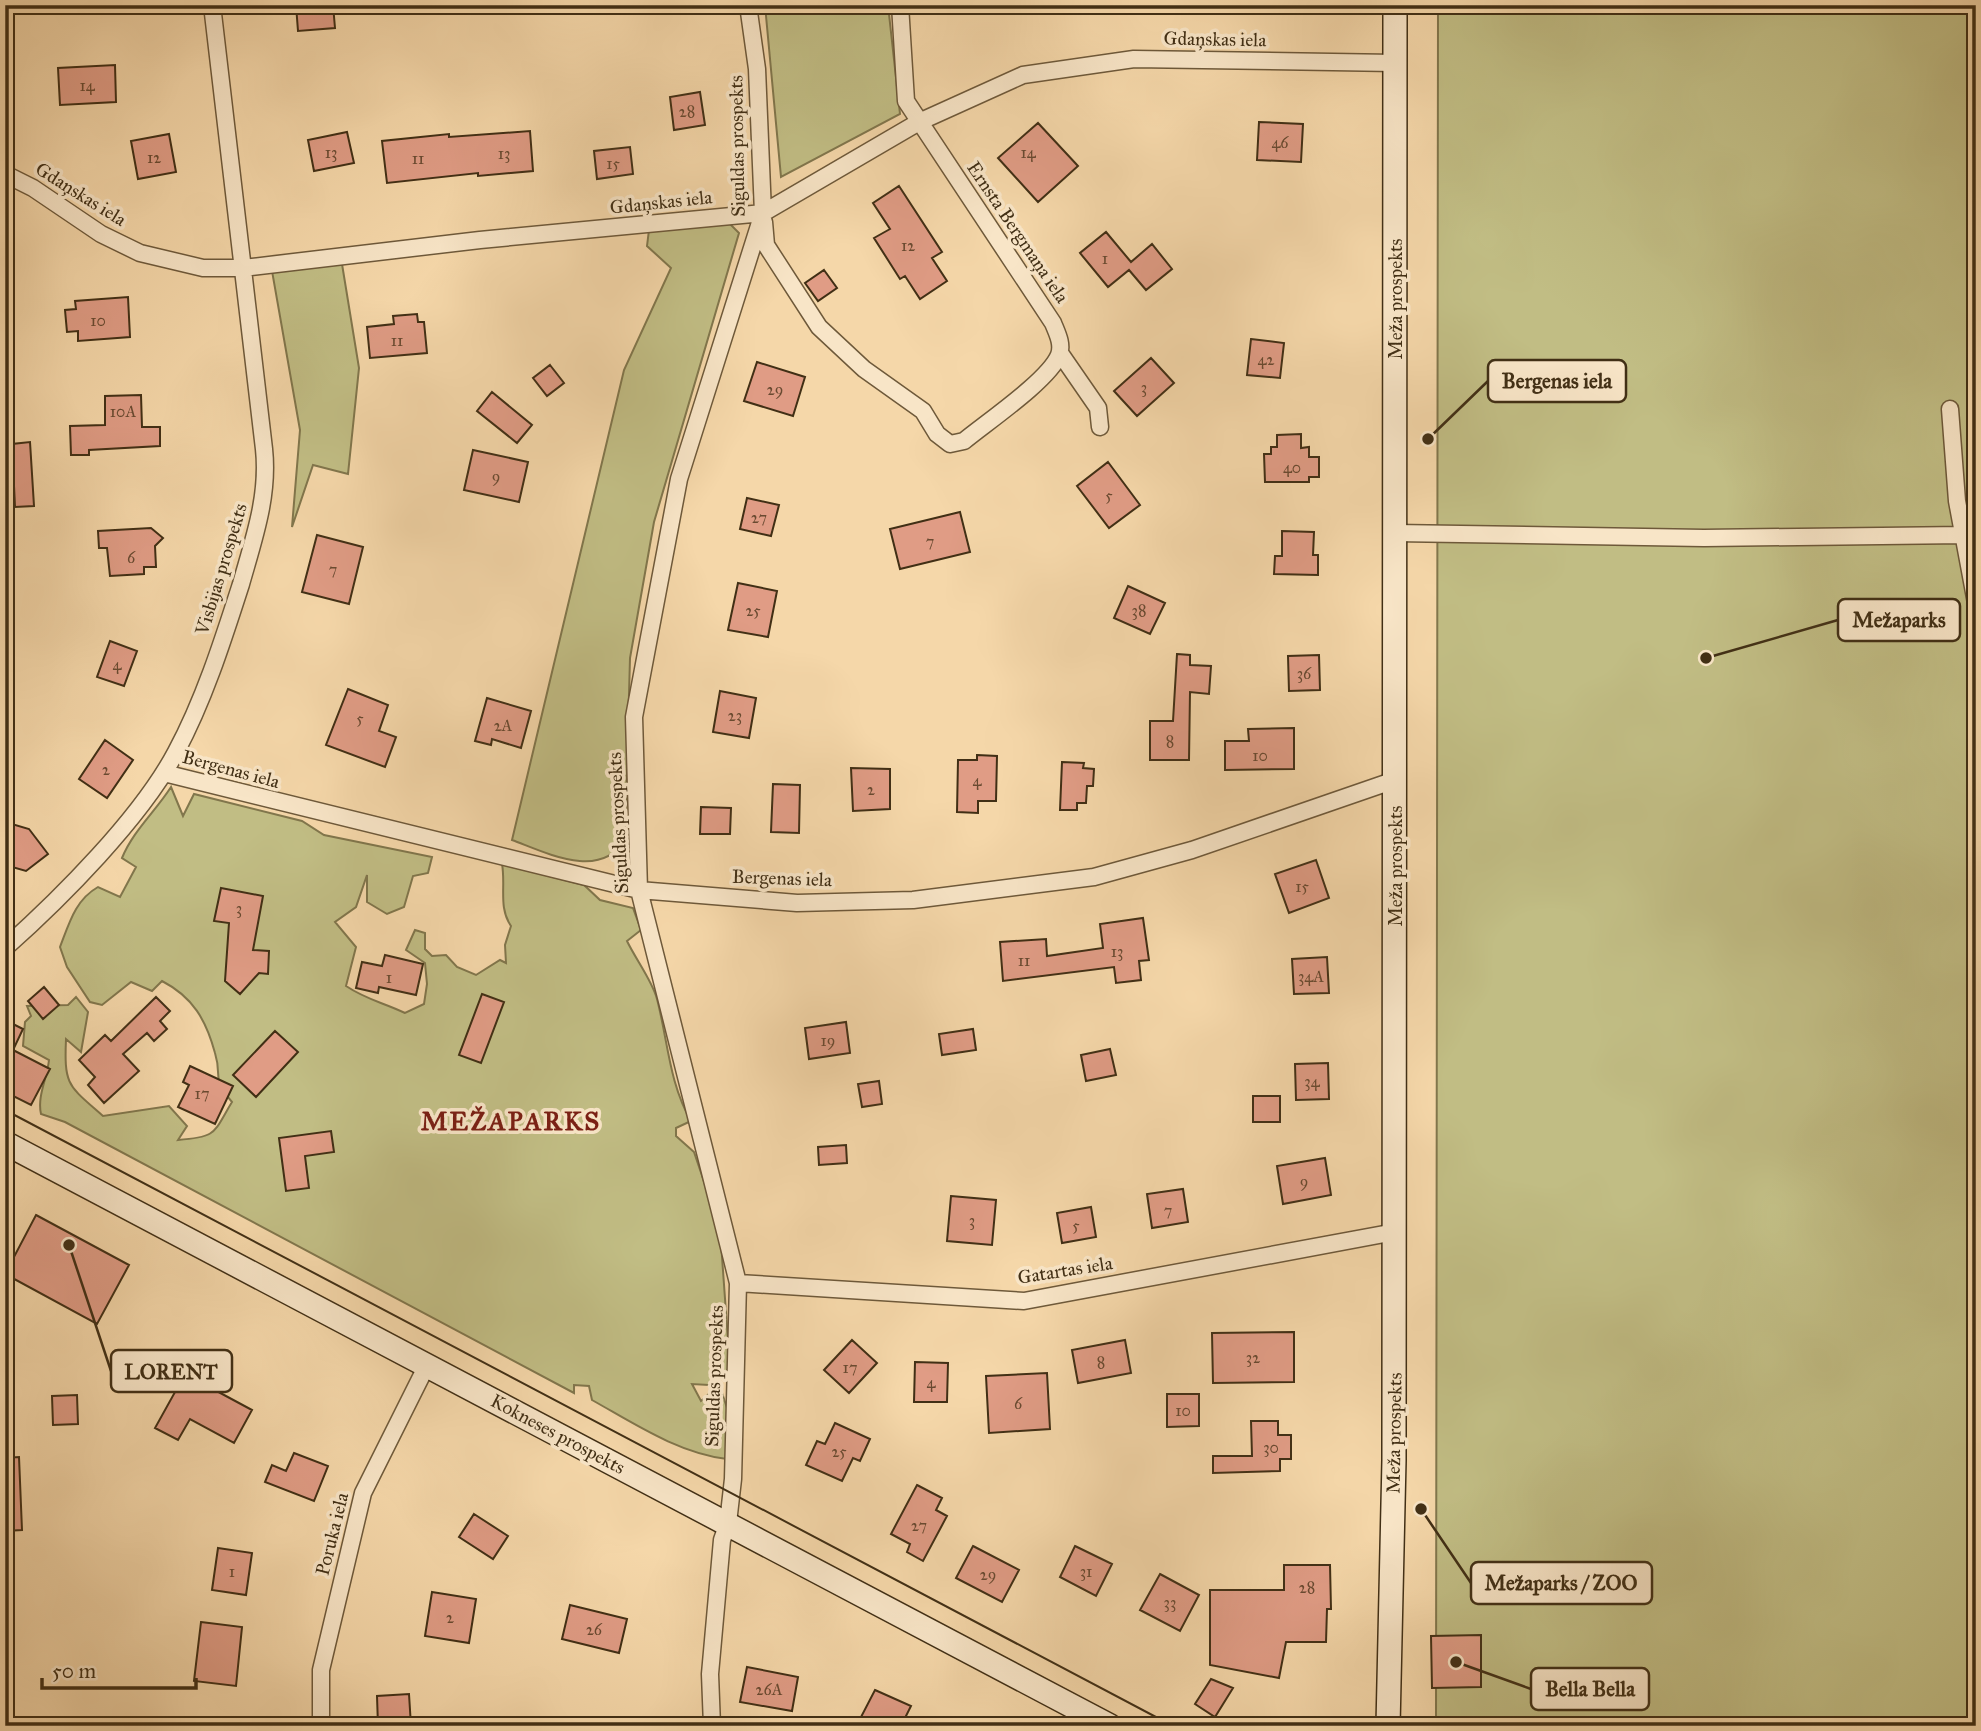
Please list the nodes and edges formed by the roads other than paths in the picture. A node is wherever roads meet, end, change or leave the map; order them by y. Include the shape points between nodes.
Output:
1 (212, 5) edge
2 (748, 5) edge
3 (900, 5) edge
4 (1395, 5) edge
5 (1395, 63) junction
6 (919, 122) junction
7 (5, 174) edge
8 (763, 213) junction
9 (243, 268) junction
10 (1060, 353) junction
11 (1951, 409) dead end
12 (1100, 427) dead end
13 (1395, 533) junction
14 (1964, 535) junction
15 (1976, 603) edge
16 (164, 773) junction
17 (1395, 780) junction
18 (639, 890) junction
19 (5, 948) edge
20 (5, 1143) edge
21 (1395, 1231) junction
22 (738, 1283) junction
23 (427, 1366) junction
24 (727, 1523) junction
25 (321, 1726) edge
26 (712, 1726) edge
27 (1110, 1726) edge
28 (1388, 1726) edge

1 - 9 street, Visbijas prospekts
2 - 8 street, Siguldas prospekts via 757,69
3 - 6 street, Ernsta Bergmaņa iela via 906,102
4 - 5 street, Meža prospekts
5 - 6 street, Gdaņskas iela via 1134,58 1023,75
5 - 13 street, Meža prospekts
6 - 8 street, Gdaņskas iela
6 - 10 street, Ernsta Bergmaņa iela via 1054,323
7 - 9 street, Gdaņskas iela via 140,253 203,268
8 - 9 street, Gdaņskas iela
8 - 10 street via 766,245 819,327 864,369 923,411 937,434 950,444 964,441 1049,372
8 - 18 street, Siguldas prospekts via 679,479 634,717
9 - 16 street, Visbijas prospekts via 266,466 263,503 224,634 190,724
10 - 12 street via 1098,408
11 - 14 street
13 - 14 street via 1704,538
13 - 17 street, Meža prospekts
14 - 15 street
16 - 18 street, Bergenas iela
16 - 19 street, Visbijas prospekts via 83,871
17 - 18 street, Bergenas iela via 1192,850 1094,877 903,900 797,903
17 - 21 street, Meža prospekts
18 - 22 street, Siguldas prospekts
20 - 23 street, Kokneses prospekts
21 - 22 street, Gatartas iela via 1024,1301
21 - 28 street, Meža prospekts
22 - 24 street, Siguldas prospekts via 733,1479
23 - 24 street, Kokneses prospekts
23 - 25 street, Poruka iela via 363,1493 321,1670
24 - 26 street, Siguldas prospekts via 710,1674
24 - 27 street, Kokneses prospekts

